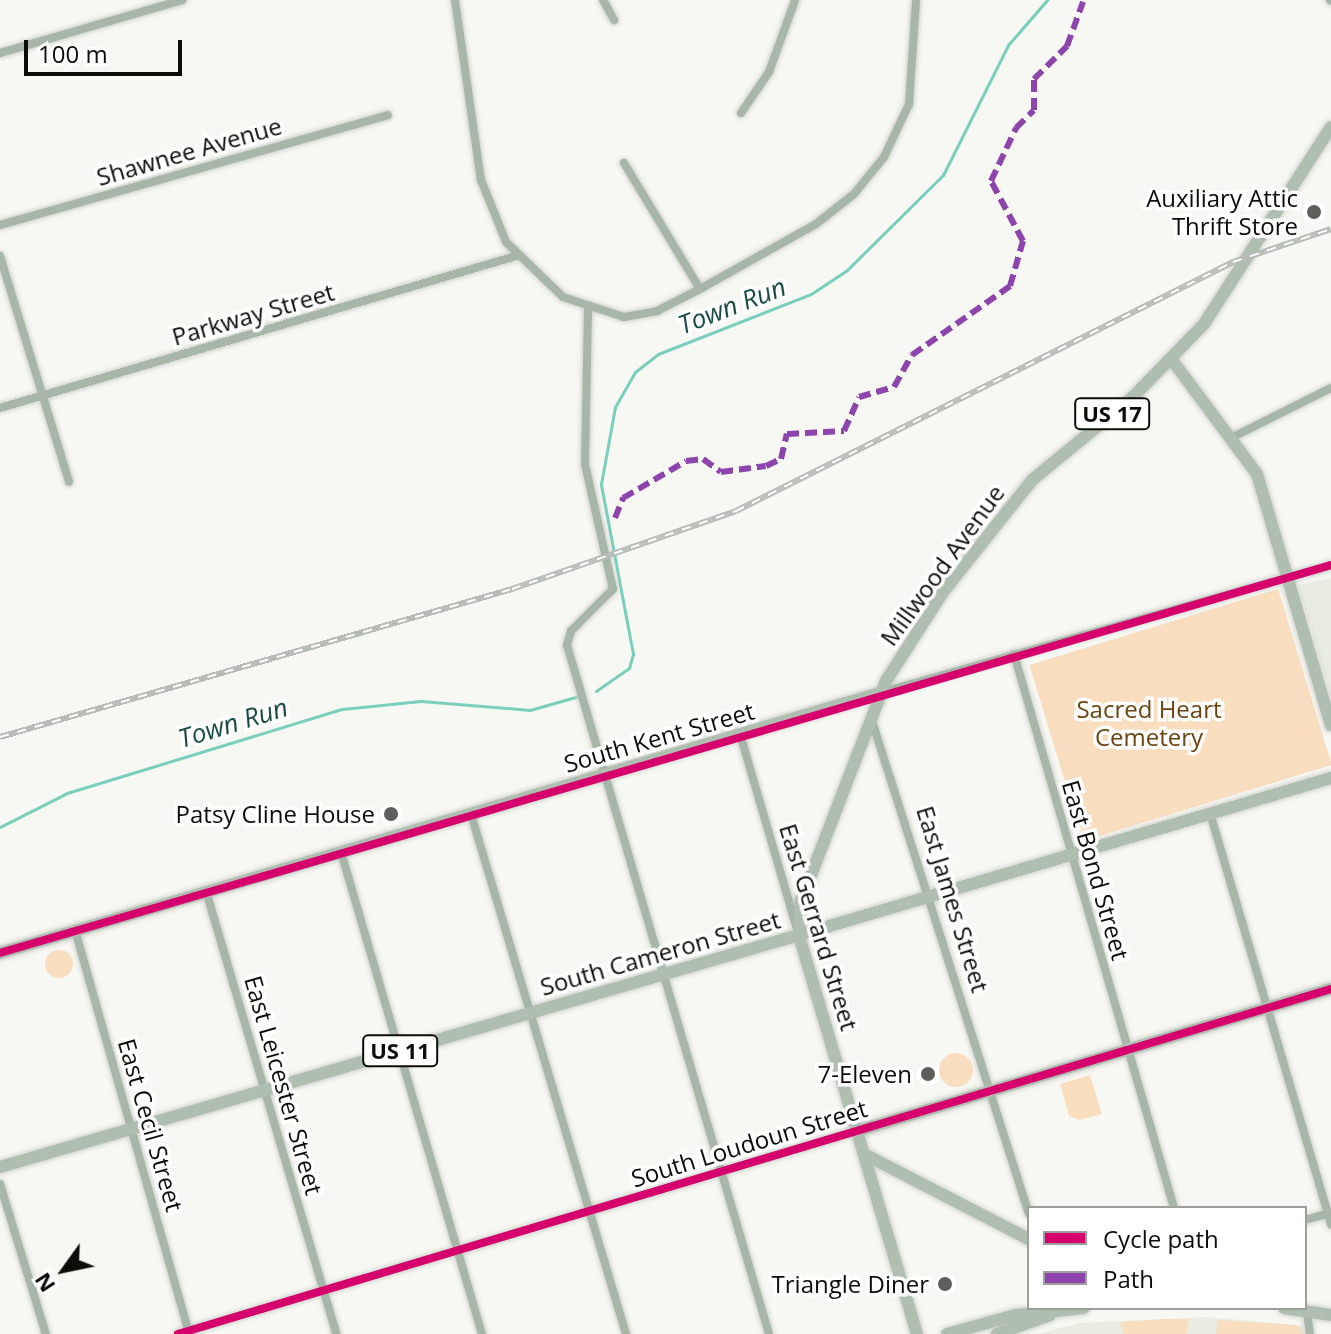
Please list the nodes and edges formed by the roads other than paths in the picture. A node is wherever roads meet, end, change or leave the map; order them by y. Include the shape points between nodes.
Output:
1 (182, 0) edge
2 (455, 0) edge
3 (603, 0) edge
4 (795, 0) edge
5 (916, 0) edge
6 (614, 20) dead end
7 (0, 53) edge
8 (741, 113) dead end
9 (388, 115) dead end
10 (1331, 127) edge
11 (624, 163) dead end
12 (0, 225) edge
13 (0, 256) edge
14 (516, 256) junction
15 (700, 289) junction
16 (588, 309) junction
17 (1172, 360) junction
18 (1331, 388) edge
19 (43, 396) junction
20 (0, 408) edge
21 (1231, 438) junction
22 (69, 482) dead end
23 (1331, 565) edge
24 (1287, 575) junction
25 (1014, 654) junction
26 (883, 692) junction
27 (872, 721) junction
28 (1331, 725) edge
29 (740, 734) junction
30 (605, 773) junction
31 (1331, 778) edge
32 (1210, 813) junction
33 (471, 814) junction
34 (341, 852) junction
35 (1071, 854) junction
36 (206, 891) junction
37 (932, 896) junction
38 (75, 930) junction
39 (799, 935) junction
40 (0, 953) edge
41 (664, 974) junction
42 (1331, 989) edge
43 (1267, 1008) junction
44 (531, 1013) junction
45 (1128, 1050) junction
46 (400, 1051) junction
47 (265, 1090) junction
48 (991, 1091) junction
49 (131, 1129) junction
50 (857, 1131) junction
51 (864, 1154) junction
52 (0, 1167) edge
53 (723, 1172) junction
54 (0, 1184) edge
55 (1173, 1206) edge
56 (1027, 1208) edge
57 (590, 1211) junction
58 (1329, 1213) edge
59 (1307, 1219) edge
60 (1331, 1225) edge
61 (1027, 1238) edge
62 (458, 1250) junction
63 (323, 1291) junction
64 (1064, 1310) edge
65 (1299, 1310) edge
66 (1307, 1311) junction
67 (1331, 1315) edge
68 (189, 1332) edge
69 (46, 1334) edge
70 (178, 1334) edge
71 (336, 1334) edge
72 (482, 1334) edge
73 (626, 1334) edge
74 (769, 1334) edge
75 (917, 1334) edge
76 (947, 1334) edge
77 (997, 1334) edge
78 (1310, 1334) edge

1 - 7 street
2 - 14 street via 481,180
3 - 6 street
4 - 8 street via 769,72
5 - 15 street via 909,104 871,174 816,224
9 - 12 street, Shawnee Avenue
10 - 17 street, Millwood Avenue / US 17 via 1237,278
11 - 15 street
13 - 19 street
14 - 16 street via 553,290
14 - 19 street, Parkway Street
15 - 16 street via 641,315
16 - 30 street via 585,464 613,589 571,631 567,645
17 - 21 street
17 - 26 street, Millwood Avenue / US 17 via 1006,509 937,601
18 - 21 street
19 - 20 street, Parkway Street
19 - 22 street
21 - 24 street via 1257,474
23 - 24 street, South Kent Street
24 - 25 street, South Kent Street
24 - 28 street
25 - 26 street, South Kent Street
25 - 35 street, East Bond Street
26 - 27 street, Millwood Avenue / US 17
26 - 29 street, South Kent Street
27 - 37 street, East James Street
27 - 39 street, Millwood Avenue / US 17 via 801,901
29 - 30 street, South Kent Street
29 - 39 street, East Gerrard Street
30 - 33 street, South Kent Street
30 - 41 street
31 - 32 street, South Cameron Street
32 - 35 street, South Cameron Street
32 - 43 street
33 - 34 street, South Kent Street
33 - 44 street
34 - 36 street, South Kent Street
34 - 46 street
35 - 37 street, South Cameron Street
35 - 45 street, East Bond Street
36 - 38 street, South Kent Street
36 - 47 street, East Leicester Street
37 - 39 street, South Cameron Street
37 - 48 street, East James Street
38 - 40 street, South Kent Street
38 - 49 street, East Cecil Street
39 - 41 street, South Cameron Street / US 11
39 - 50 street, East Gerrard Street
41 - 44 street, South Cameron Street / US 11
41 - 53 street
42 - 43 street, South Loudoun Street
43 - 45 street, South Loudoun Street
43 - 58 street
44 - 46 street, South Cameron Street / US 11
44 - 57 street
45 - 48 street, South Loudoun Street
45 - 55 street, East Bond Street
46 - 47 street, South Cameron Street / US 11
46 - 62 street
47 - 49 street, South Cameron Street / US 11
47 - 63 street, East Leicester Street
48 - 50 street, South Loudoun Street
48 - 56 street, East James Street
49 - 52 street, South Cameron Street / US 11
49 - 68 street, East Cecil Street
50 - 51 street, East Gerrard Street
50 - 53 street, South Loudoun Street
51 - 61 street
51 - 75 street, East Gerrard Street
53 - 57 street, South Loudoun Street
53 - 74 street
54 - 69 street
57 - 62 street, South Loudoun Street
57 - 73 street
58 - 59 street
58 - 60 street
62 - 63 street, South Loudoun Street
62 - 72 street
63 - 68 street, South Loudoun Street
63 - 71 street, East Leicester Street
64 - 76 street
64 - 77 street
65 - 66 street
66 - 67 street
66 - 78 street
68 - 70 street, South Loudoun Street

